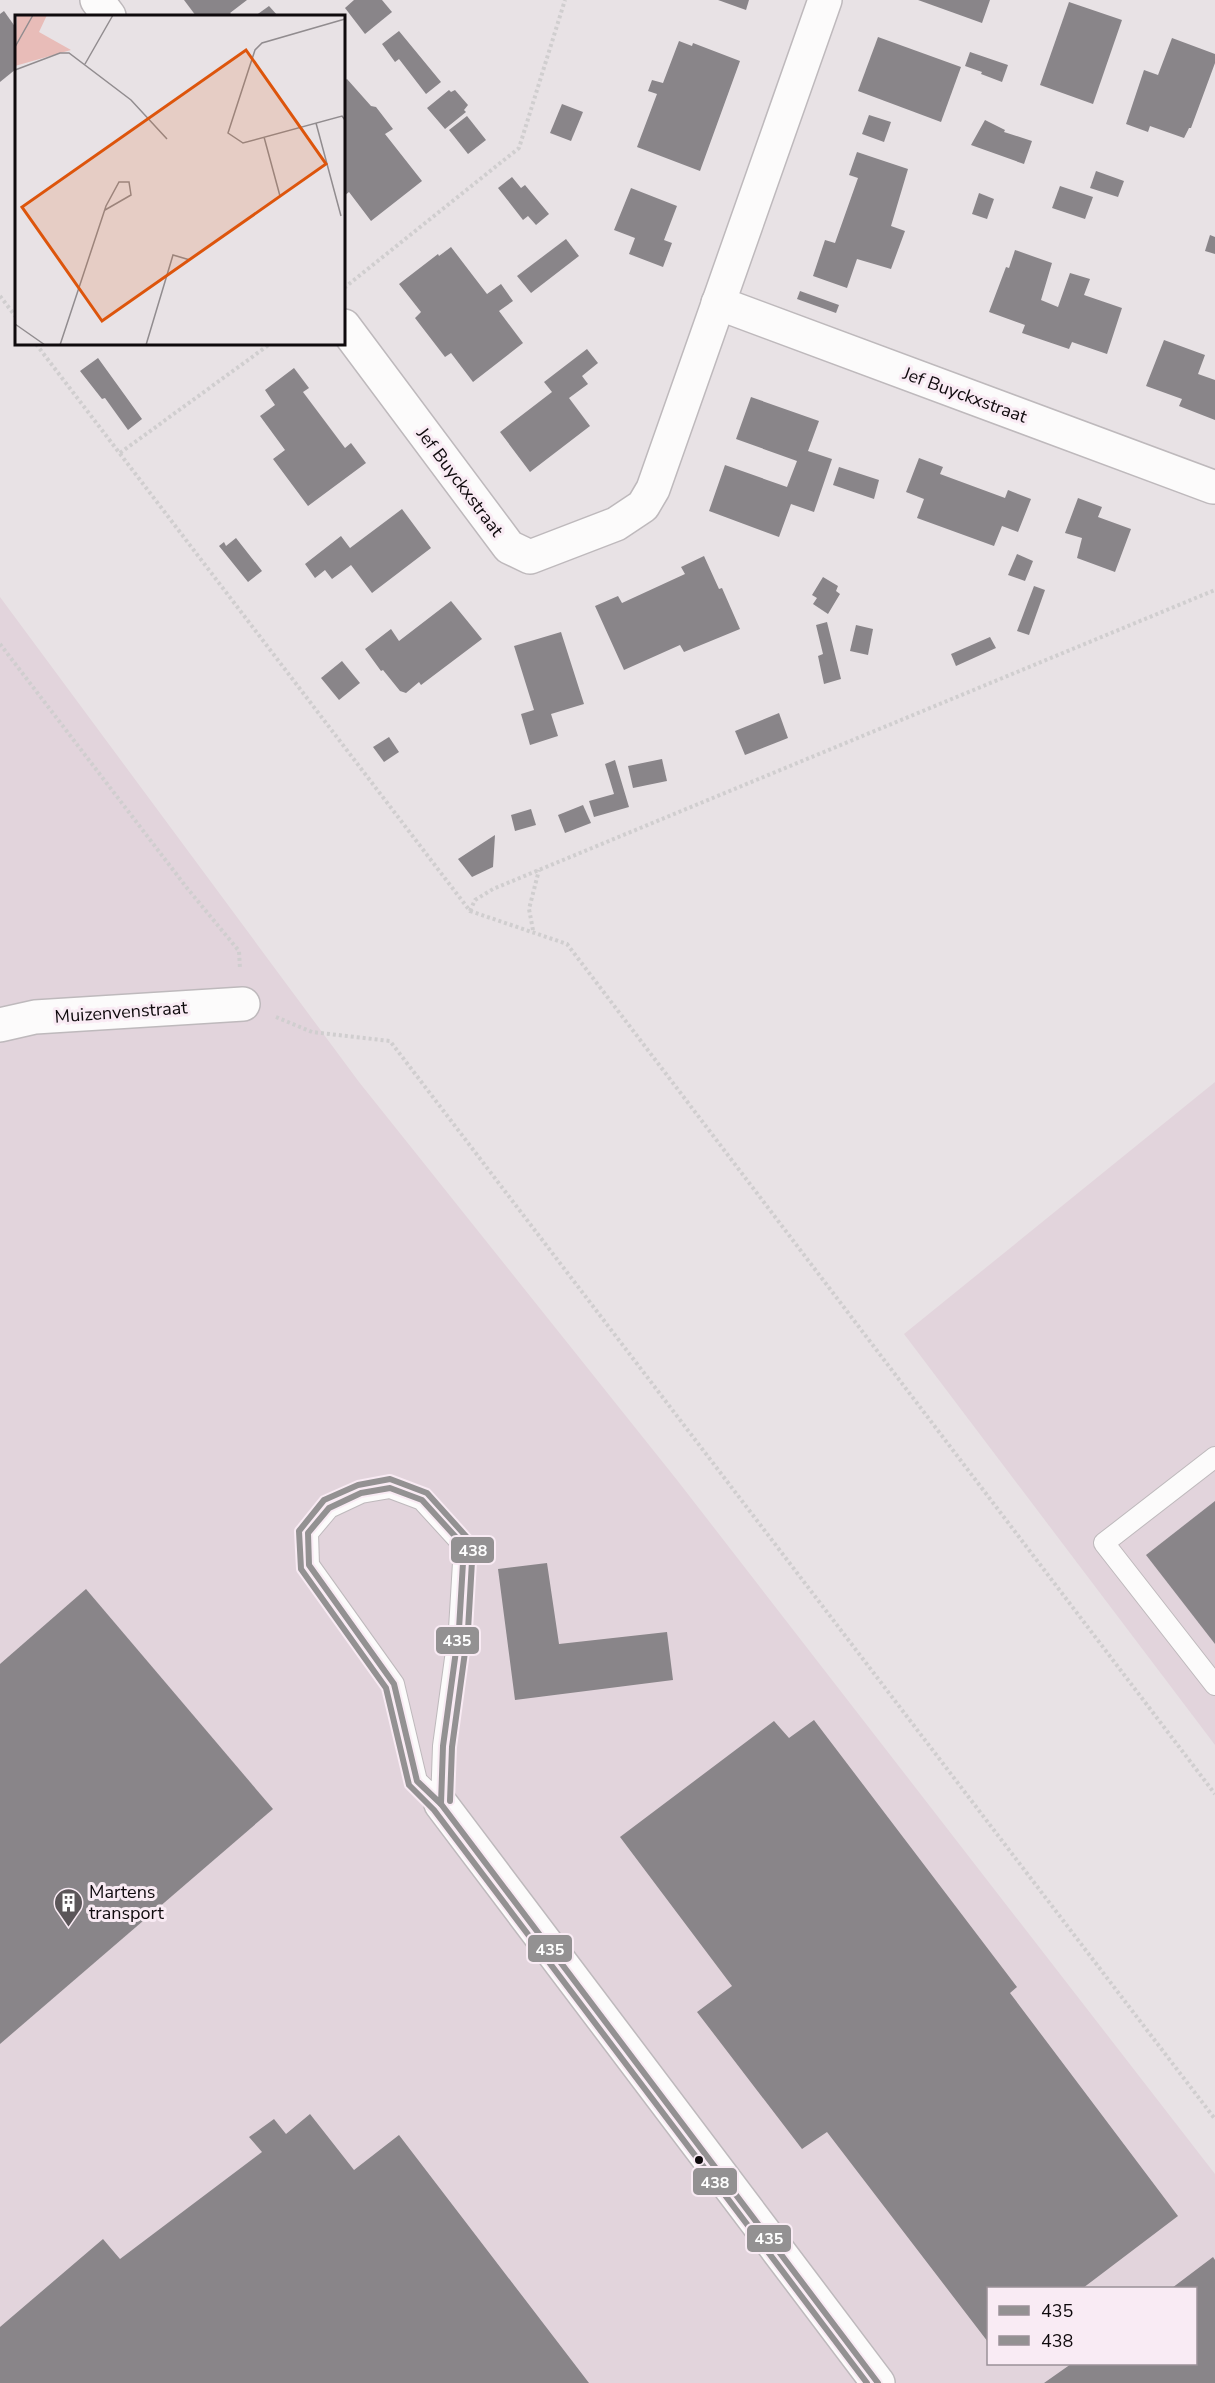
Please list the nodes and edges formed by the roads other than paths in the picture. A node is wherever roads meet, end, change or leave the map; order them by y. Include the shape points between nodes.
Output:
1 (97, 0) edge
2 (825, 0) edge
3 (108, 15) edge
4 (718, 303) junction
5 (345, 327) edge
6 (1213, 487) dead end
7 (243, 1004) road end
8 (0, 1024) edge
9 (1215, 1457) edge
10 (1215, 1685) edge
11 (441, 1804) junction
12 (878, 2383) edge

1 - 3 street
2 - 4 street, Jef Buyckxstraat
4 - 5 street, Jef Buyckxstraat via 653,489 643,506 616,524 530,557 509,547
4 - 6 street, Jef Buyckxstraat
7 - 8 street, Muizenvenstraat via 35,1017
9 - 10 lane via 1104,1543
11 - 11 lane via 443,1746 459,1629 464,1546 422,1500 390,1488 361,1493 329,1508 308,1533 309,1565 394,1684 417,1781
11 - 12 street

